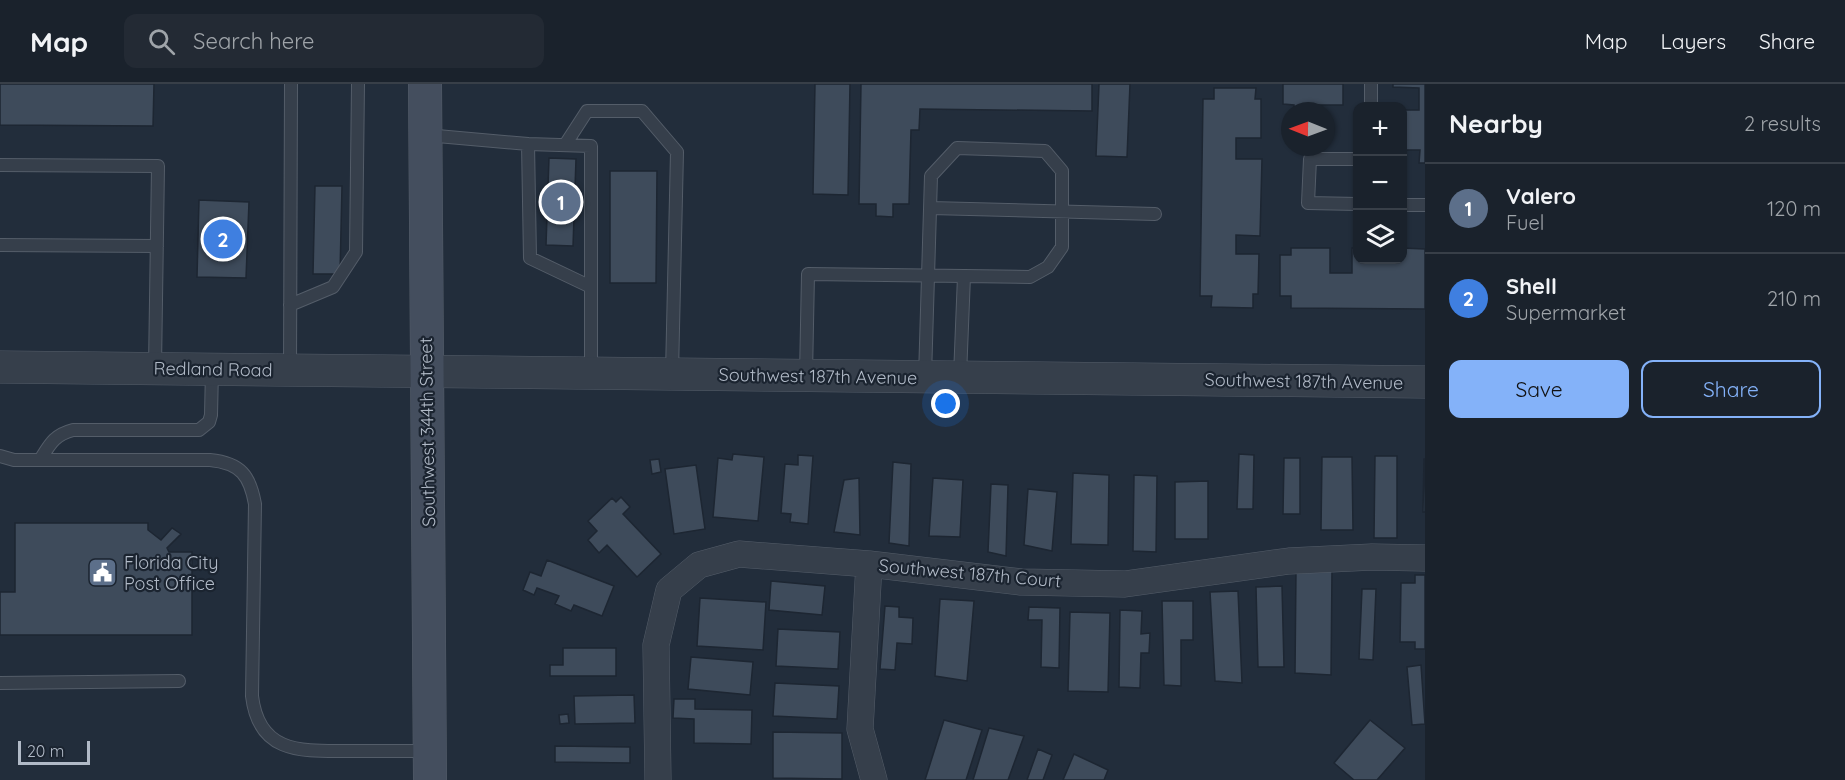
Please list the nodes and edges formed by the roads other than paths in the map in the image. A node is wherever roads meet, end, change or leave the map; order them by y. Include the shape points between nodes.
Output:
1 (291, 84) edge
2 (358, 84) edge
3 (425, 84) edge
4 (1371, 84) edge
5 (1371, 102) edge
6 (424, 135) junction
7 (528, 144) junction
8 (565, 145) junction
9 (1353, 159) edge
10 (0, 165) edge
11 (1353, 204) edge
12 (1407, 205) edge
13 (1425, 205) edge
14 (931, 208) junction
15 (1062, 212) junction
16 (1155, 214) dead end
17 (0, 245) edge
18 (157, 246) junction
19 (930, 275) junction
20 (964, 276) junction
21 (591, 287) junction
22 (290, 305) junction
23 (0, 367) edge
24 (155, 368) junction
25 (212, 369) junction
26 (290, 370) junction
27 (426, 371) junction
28 (591, 373) junction
29 (672, 374) junction
30 (806, 375) junction
31 (925, 377) junction
32 (960, 377) junction
33 (1425, 382) edge
34 (0, 456) edge
35 (40, 460) junction
36 (1425, 558) edge
37 (869, 564) junction
38 (179, 681) dead end
39 (0, 683) edge
40 (430, 766) edge
41 (658, 780) edge
42 (874, 780) edge

1 - 22 lane
2 - 22 lane via 356,252 333,287
3 - 6 main road, Southwest 344th Street
4 - 5 lane
6 - 7 lane
6 - 27 main road, Southwest 344th Street
7 - 8 lane
7 - 21 lane via 530,258
8 - 21 lane via 591,146
8 - 29 lane via 586,111 642,111 677,152
9 - 11 lane via 1310,159 1308,203
10 - 18 lane via 158,166
12 - 13 lane
14 - 15 lane
14 - 15 lane via 931,176 957,148 1045,151 1062,171
14 - 19 lane
15 - 16 lane
15 - 20 lane via 1062,247 1048,267 1030,277
17 - 18 lane
18 - 24 lane
19 - 20 lane
19 - 30 lane via 808,274
19 - 31 lane
20 - 32 lane
21 - 28 lane
22 - 26 lane
23 - 24 street, Redland Road
24 - 25 street, Redland Road
25 - 26 street, Redland Road
25 - 35 lane via 211,415 199,430 73,430 55,438
26 - 27 street, Redland Road
27 - 28 street, Southwest 187th Avenue
27 - 40 main road, Southwest 344th Street
28 - 29 street, Southwest 187th Avenue
29 - 30 street, Southwest 187th Avenue
30 - 31 street, Southwest 187th Avenue
31 - 32 street, Southwest 187th Avenue
32 - 33 street, Southwest 187th Avenue
34 - 35 lane
35 - 40 lane via 210,460 232,464 241,471 249,480 255,504 252,696 264,730 272,739 295,750
36 - 37 street, Southwest 187th Court via 1289,561 1125,584 1021,582
37 - 41 street, Southwest 187th Court via 739,554 699,565 669,590 656,645
37 - 42 street via 860,729
38 - 39 lane

